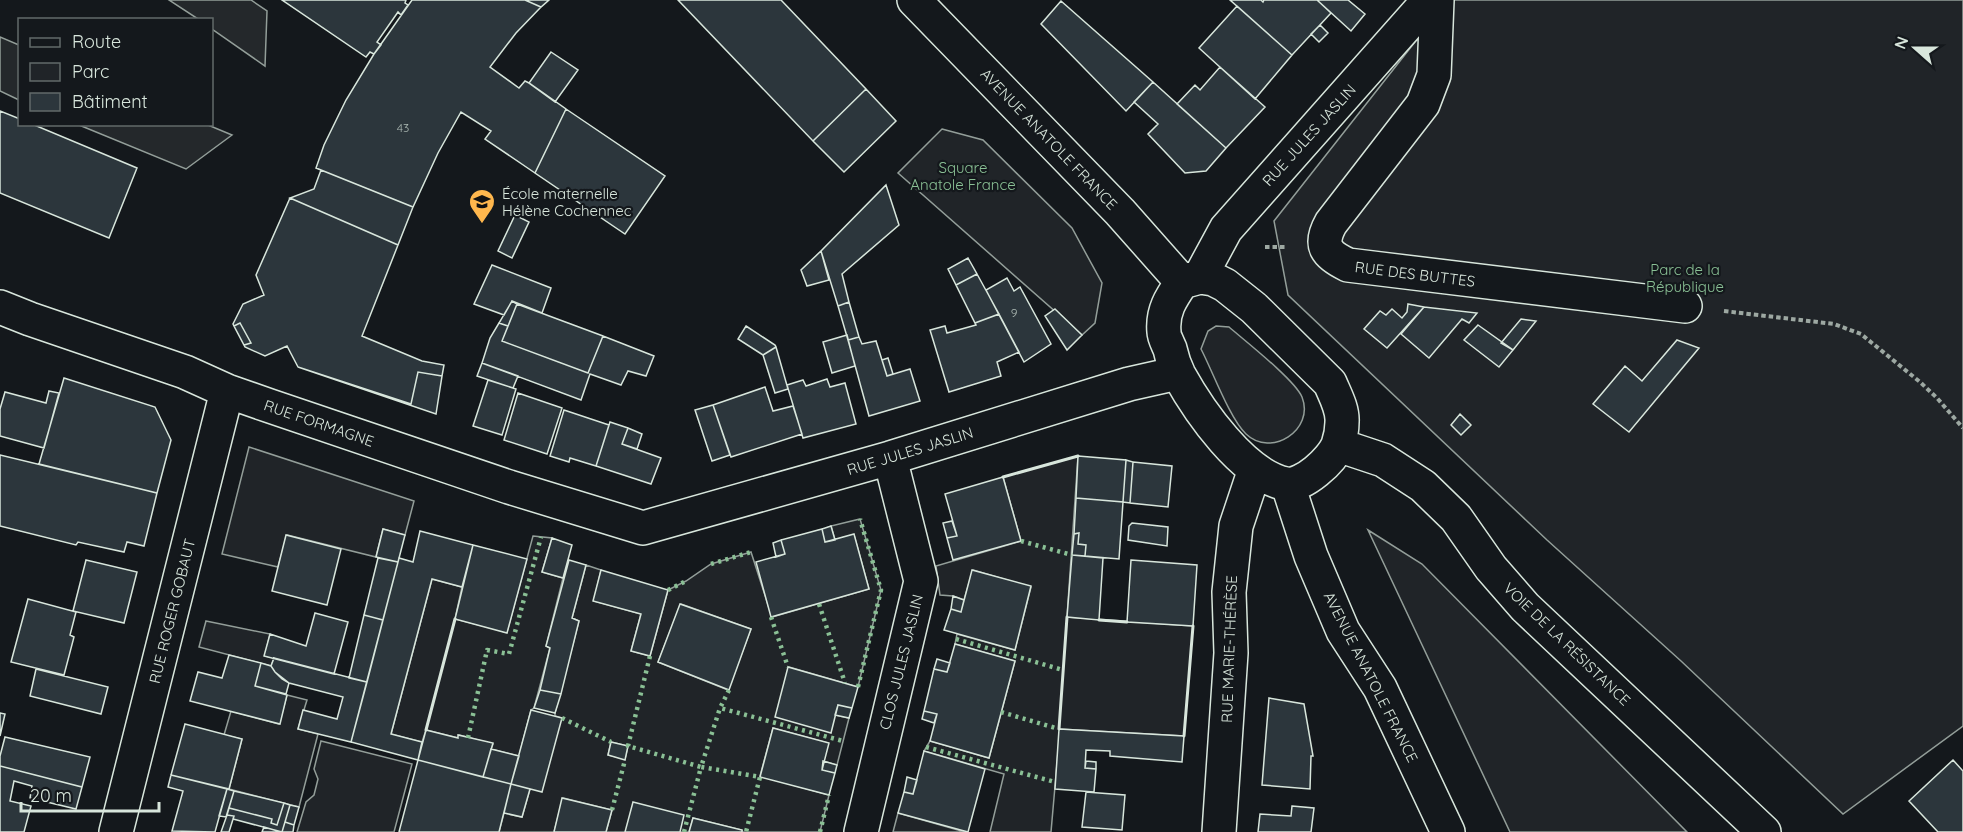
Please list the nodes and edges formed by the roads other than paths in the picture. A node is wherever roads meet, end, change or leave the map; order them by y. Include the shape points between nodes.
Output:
1 (914, 0) edge
2 (1429, 0) edge
3 (1437, 0) edge
4 (1191, 279) junction
5 (1685, 306) road end
6 (0, 307) edge
7 (1178, 373) junction
8 (227, 391) junction
9 (1338, 445) junction
10 (890, 458) junction
11 (1255, 469) junction
12 (1288, 485) junction
13 (643, 528) joint
14 (116, 832) edge
15 (861, 832) edge
16 (1219, 832) edge
17 (1448, 832) edge
18 (1764, 832) edge

1 - 4 street, AVENUE ANATOLE FRANCE via 1120,212
2 - 4 street, RUE JULES JASLIN via 1226,230
3 - 5 street, RUE DES BUTTES via 1434,75 1423,104 1331,223 1325,246 1332,258 1348,266
4 - 7 street, RUE JULES JASLIN via 1167,303 1164,332
4 - 9 street via 1213,279 1225,285 1330,383 1342,420
6 - 8 street, RUE FORMAGNE via 185,372
7 - 10 street, RUE JULES JASLIN via 1130,384
7 - 11 street, RUE JULES JASLIN via 1214,429
8 - 13 street, RUE FORMAGNE
8 - 14 street, RUE ROGER GOBAUT
9 - 12 street via 1324,465 1307,478
9 - 18 street, VOIE DE LA RÉSISTANCE via 1383,460 1423,486 1456,518 1525,607
10 - 13 street, RUE JULES JASLIN
10 - 15 street, CLOS JULES JASLIN via 921,581
11 - 12 street, RUE JULES JASLIN
11 - 16 street, RUE MARIE-THÉRÈSE via 1236,526 1229,592 1231,653
12 - 17 street, AVENUE ANATOLE FRANCE via 1311,556 1343,631 1380,688

